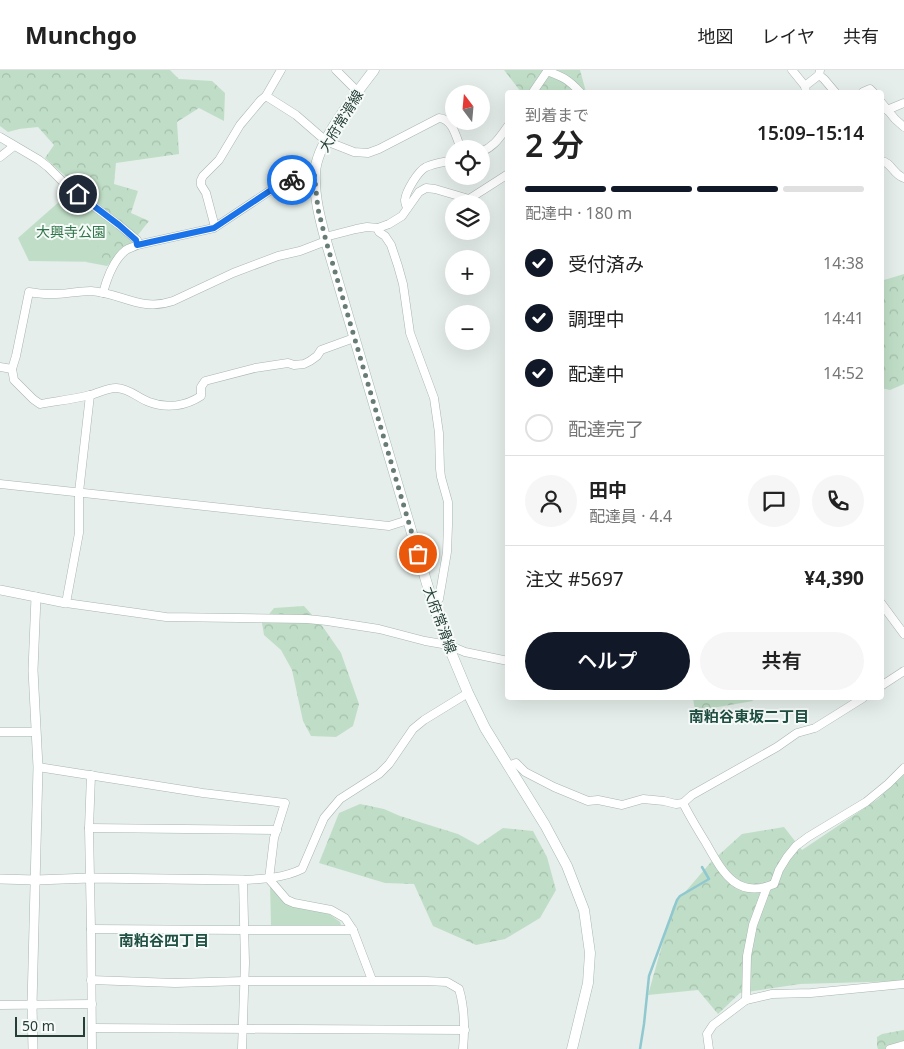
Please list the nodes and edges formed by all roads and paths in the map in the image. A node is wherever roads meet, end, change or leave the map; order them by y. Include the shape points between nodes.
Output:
1 (281, 70) edge
2 (336, 70) edge
3 (374, 70) edge
4 (547, 70) edge
5 (792, 70) edge
6 (819, 73) edge
7 (806, 89) edge
8 (534, 90) edge
9 (578, 90) edge
10 (833, 90) edge
11 (358, 92) junction
12 (266, 96) junction
13 (904, 103) edge
14 (884, 106) edge
15 (887, 110) junction
16 (904, 127) edge
17 (505, 130) edge
18 (0, 137) edge
19 (457, 140) edge
20 (326, 141) junction
21 (14, 146) junction
22 (490, 147) edge
23 (0, 157) edge
24 (884, 161) edge
25 (445, 162) edge
26 (314, 172) junction
27 (505, 176) edge
28 (904, 178) edge
29 (407, 208) junction
30 (215, 227) junction
31 (378, 228) junction
32 (325, 239) junction
33 (137, 245) junction
34 (103, 293) junction
35 (354, 338) junction
36 (0, 367) edge
37 (12, 369) junction
38 (90, 395) junction
39 (0, 484) edge
40 (79, 492) junction
41 (408, 520) junction
42 (0, 590) edge
43 (36, 597) junction
44 (66, 603) junction
45 (433, 604) junction
46 (884, 606) edge
47 (904, 634) edge
48 (448, 644) junction
49 (505, 660) edge
50 (904, 671) edge
51 (884, 684) edge
52 (468, 693) junction
53 (860, 700) edge
54 (0, 732) edge
55 (36, 732) junction
56 (508, 766) junction
57 (38, 767) junction
58 (904, 768) edge
59 (91, 775) junction
60 (683, 803) junction
61 (89, 828) junction
62 (277, 830) junction
63 (90, 878) junction
64 (0, 879) edge
65 (269, 879) junction
66 (36, 880) junction
67 (243, 880) junction
68 (767, 887) junction
69 (91, 929) junction
70 (244, 930) junction
71 (353, 930) junction
72 (92, 980) junction
73 (372, 980) junction
74 (244, 981) junction
75 (904, 984) edge
76 (746, 1000) junction
77 (0, 1004) edge
78 (92, 1004) junction
79 (32, 1005) junction
80 (92, 1028) junction
81 (243, 1030) junction
82 (465, 1030) junction
83 (904, 1045) edge
84 (33, 1049) edge
85 (92, 1049) edge
86 (242, 1049) edge
87 (463, 1049) edge
88 (572, 1049) edge
89 (709, 1049) edge
90 (890, 1049) edge

1 - 12 street
2 - 11 street
3 - 11 main road, 大府常滑線
4 - 8 street
4 - 9 street via 567,79
5 - 7 street
6 - 7 street
6 - 10 street
11 - 20 main road, 大府常滑線
12 - 20 street via 296,115
12 - 30 street via 240,125 219,160 201,180
13 - 15 street
14 - 15 street
15 - 16 street
17 - 22 street
18 - 21 street
19 - 20 street via 451,125 439,118 368,153 354,152
20 - 26 main road, 大府常滑線 via 318,154
21 - 23 street
21 - 33 street via 48,167 68,187 119,225 136,240
24 - 28 street
25 - 29 street via 421,170 411,185 405,202
26 - 30 street via 277,186
26 - 32 main road, 大府常滑線
27 - 29 street via 469,199 426,188
29 - 31 street via 397,221
30 - 33 street
31 - 32 street via 367,227
31 - 45 street via 391,246 398,266 410,333 434,398 441,477 448,502 448,525 439,598
32 - 34 street via 233,273 163,304 142,304
32 - 35 main road, 大府常滑線
33 - 34 street via 126,249 113,265
34 - 37 street via 29,292
35 - 38 street via 321,350 304,364 255,368 204,381 201,396 176,406 149,402 128,390 115,388
35 - 41 main road, 大府常滑線
36 - 37 street
37 - 38 street via 14,380 40,404
38 - 40 street
39 - 40 street
40 - 41 street via 389,526
40 - 44 street via 79,533
41 - 45 main road, 大府常滑線
42 - 43 street
43 - 44 street
43 - 55 street via 33,670
44 - 48 street via 166,617 326,621
45 - 48 main road, 大府常滑線
46 - 47 street
48 - 49 street via 465,652
48 - 52 main road, 大府常滑線
50 - 51 street
52 - 56 main road, 大府常滑線
52 - 65 street via 413,729 389,764 340,799 324,818 302,869
53 - 60 street via 815,728 797,733
54 - 55 street
55 - 57 street
56 - 60 street via 516,762 525,772 588,801 622,805 643,799
56 - 88 main road, 大府常滑線 via 567,866 584,910 590,954 588,983
57 - 59 street
57 - 66 street
58 - 68 street via 866,802 796,846 779,870 774,884
59 - 61 street
59 - 62 street via 285,803
60 - 68 street via 733,882 748,889
61 - 62 street
61 - 63 street
62 - 65 street
63 - 66 street
63 - 67 street
63 - 69 street
64 - 66 street
65 - 67 street
65 - 71 street via 287,900 331,910 345,918
66 - 79 street
67 - 70 street
68 - 76 street via 753,925
69 - 70 street
69 - 72 street
70 - 71 street
70 - 74 street
71 - 73 street
72 - 74 street
72 - 78 street
73 - 74 street
73 - 82 street via 447,982 459,989
74 - 81 street
75 - 76 street via 772,994
76 - 89 street via 713,1025 707,1034
77 - 79 street
78 - 79 street
78 - 80 street
79 - 84 street
80 - 81 street
80 - 85 street
81 - 82 street
81 - 86 street
82 - 87 street
83 - 90 street

